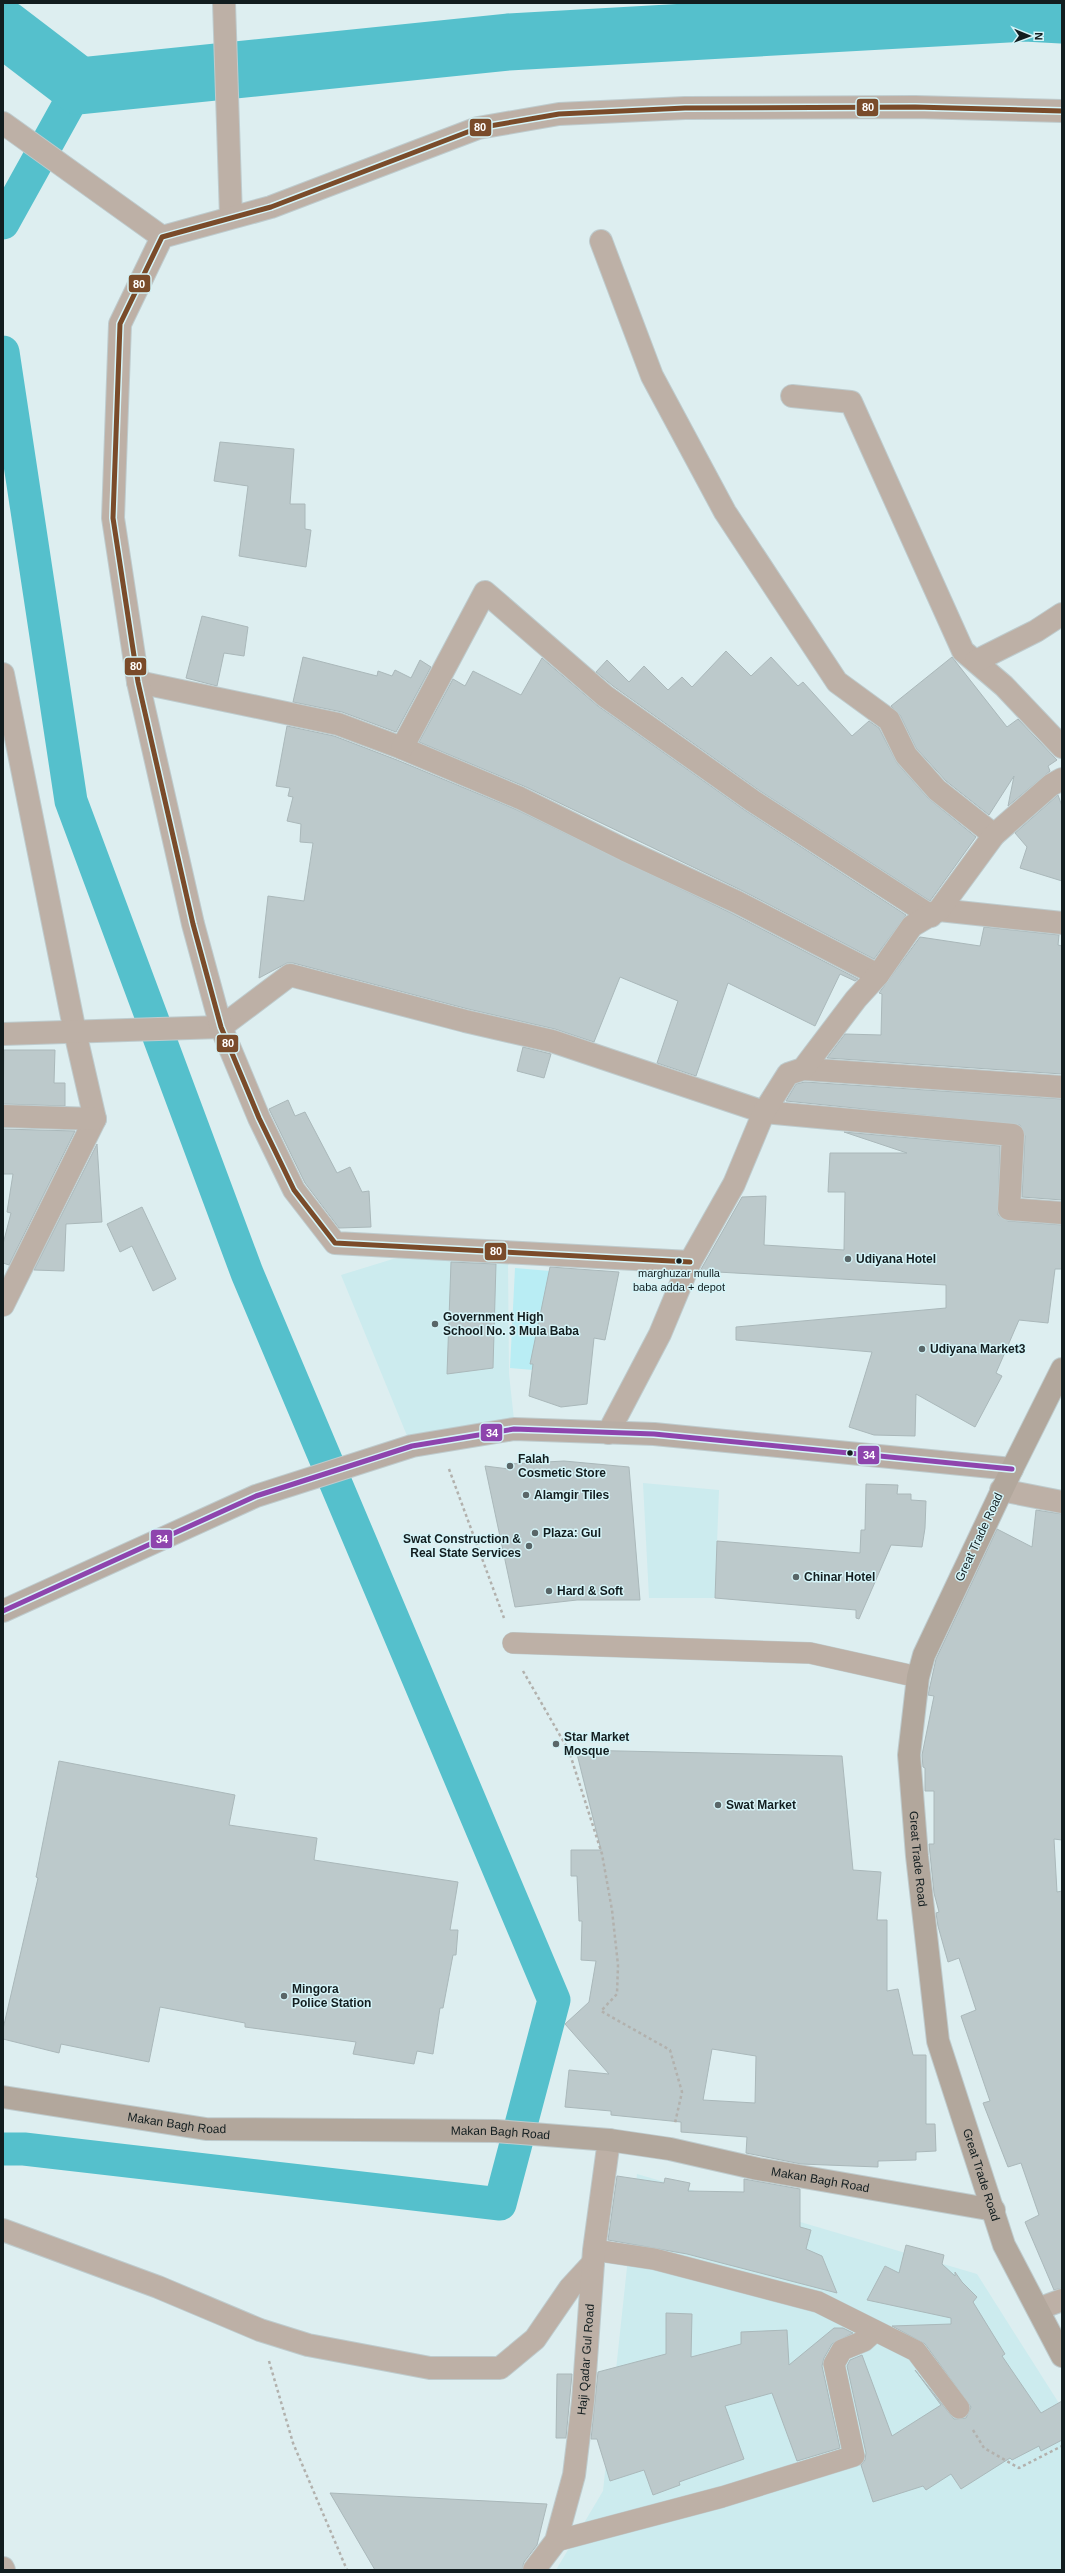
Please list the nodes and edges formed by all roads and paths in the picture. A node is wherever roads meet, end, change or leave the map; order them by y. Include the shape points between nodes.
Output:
1 (224, 5) edge
2 (1062, 111) edge
3 (3, 123) edge
4 (230, 209) junction
5 (162, 237) junction
6 (601, 241) dead end
7 (792, 396) dead end
8 (1062, 614) edge
9 (976, 661) junction
10 (3, 674) edge
11 (138, 682) junction
12 (1062, 747) edge
13 (402, 748) junction
14 (1062, 779) edge
15 (994, 835) junction
16 (935, 913) junction
17 (1062, 923) edge
18 (878, 975) junction
19 (221, 1027) junction
20 (75, 1032) junction
21 (3, 1034) edge
22 (803, 1069) junction
23 (1062, 1087) edge
24 (764, 1112) junction
25 (3, 1116) edge
26 (95, 1119) junction
27 (1062, 1213) edge
28 (690, 1262) junction
29 (3, 1305) edge
30 (1062, 1369) edge
31 (608, 1433) junction
32 (439, 1442) junction
33 (1012, 1469) junction
34 (1001, 1490) junction
35 (1062, 1502) edge
36 (3, 1611) edge
37 (512, 1643) junction
38 (918, 1677) junction
39 (3, 2097) edge
40 (610, 2140) junction
41 (670, 2149) junction
42 (994, 2210) junction
43 (3, 2230) edge
44 (594, 2256) junction
45 (1062, 2300) edge
46 (1038, 2309) junction
47 (260, 2330) junction
48 (875, 2331) junction
49 (1062, 2356) edge
50 (960, 2408) joint
51 (1062, 2446) edge
52 (556, 2541) junction
53 (347, 2570) edge
54 (534, 2570) edge

1 - 4 street
2 - 4 street via 915,107 685,108 559,114 478,128 271,207
3 - 5 street
4 - 5 street
5 - 11 street via 120,324 113,518
6 - 15 street via 652,376 725,512 837,682 889,720 906,756 937,790
7 - 9 street via 850,402 963,651
8 - 9 street via 1036,631
9 - 12 street via 1004,686
10 - 20 street
11 - 13 street via 338,724
11 - 19 street via 193,924
13 - 16 street via 485,592 605,696 753,801
13 - 18 street via 520,798 737,902
14 - 15 street via 1051,785
15 - 16 street
16 - 17 street
16 - 18 street via 912,926
18 - 22 street via 856,999
19 - 20 street
19 - 24 street via 290,975 552,1041
19 - 28 street via 294,1190 334,1243
20 - 21 street
20 - 26 street
22 - 23 street
22 - 24 street via 788,1074
24 - 27 street via 1013,1134 1009,1210
24 - 28 street via 734,1184
25 - 26 street
26 - 29 street
28 - 31 street via 660,1334
30 - 33 main road, Great Trade Road
31 - 32 main road via 514,1429
31 - 33 main road via 654,1434
32 - 36 main road via 412,1446 256,1496
32 - 37 path
33 - 34 main road, Great Trade Road
34 - 35 street
34 - 38 main road, Great Trade Road via 924,1655
37 - 38 street via 810,1653
37 - 41 path via 522,1670 569,1751 602,1854 618,1965 617,1994 601,2011 670,2050 682,2092
38 - 42 main road, Great Trade Road via 909,1754 917,1856 938,2041
39 - 40 main road, Makan Bagh Road via 206,2129 496,2132
40 - 41 main road, Makan Bagh Road
40 - 44 street, Haji Qadar Gul Road
41 - 42 main road, Makan Bagh Road via 758,2169
42 - 46 main road, Great Trade Road via 1004,2245
43 - 47 street via 158,2287
44 - 47 street via 534,2339 500,2368 430,2368 308,2345
44 - 48 street via 654,2259 818,2302
44 - 52 street, Haji Qadar Gul Road via 583,2401 574,2475
45 - 46 street
46 - 49 main road, Great Trade Road
47 - 53 path via 293,2443
48 - 50 street via 916,2351
48 - 52 street via 864,2341 842,2350 834,2364 854,2456 722,2498
50 - 51 path via 984,2448 1019,2468
52 - 54 street, Haji Qadar Gul Road

